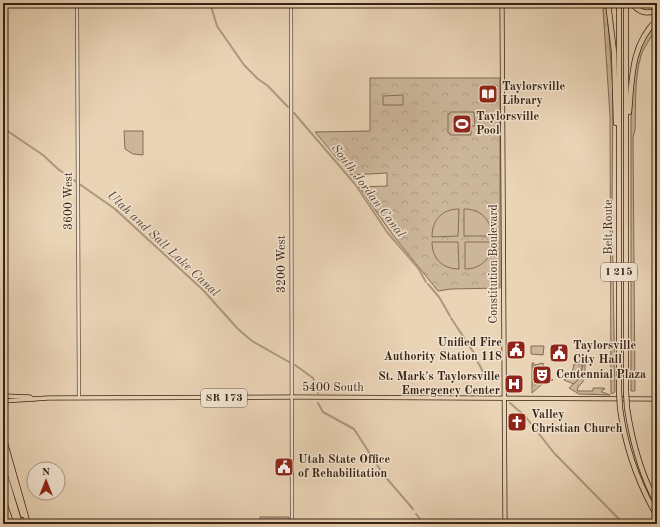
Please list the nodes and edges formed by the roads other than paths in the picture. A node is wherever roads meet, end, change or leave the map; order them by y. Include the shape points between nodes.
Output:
1 (77, 3) edge
2 (291, 3) edge
3 (502, 3) edge
4 (608, 3) edge
5 (619, 3) edge
6 (626, 3) edge
7 (632, 3) edge
8 (657, 10) edge
9 (657, 20) edge
10 (627, 137) junction
11 (619, 183) junction
12 (3, 396) edge
13 (79, 398) junction
14 (292, 398) junction
15 (504, 398) junction
16 (33, 399) junction
17 (657, 399) edge
18 (3, 401) edge
19 (3, 436) edge
20 (3, 452) edge
21 (3, 468) edge
22 (3, 483) edge
23 (657, 504) edge
24 (657, 516) edge
25 (17, 524) edge
26 (20, 524) edge
27 (27, 524) edge
28 (292, 524) edge
29 (505, 524) edge

1 - 13 street, 3600 West
2 - 14 street, 3200 West
3 - 15 main road, Constitution Boulevard
4 - 11 highway via 614,62
5 - 11 highway, Belt Route / I 215
6 - 10 highway, Belt Route / I 215
7 - 8 highway via 642,12 650,13
9 - 10 highway via 642,38 634,61
10 - 23 highway, Belt Route / I 215, bridge via 627,408 644,478
11 - 24 highway, Belt Route / I 215, bridge via 620,408 639,482
12 - 16 main road, 5400 South / SR 173
13 - 14 main road, 5400 South / SR 173
13 - 16 main road, 5400 South / SR 173
14 - 15 main road, 5400 South / SR 173
14 - 28 street, 3200 West
15 - 17 main road, 5400 South / SR 173
15 - 29 main road, Constitution Boulevard
16 - 18 main road, 5400 South / SR 173
19 - 27 highway
20 - 27 highway
21 - 26 highway
22 - 25 highway

